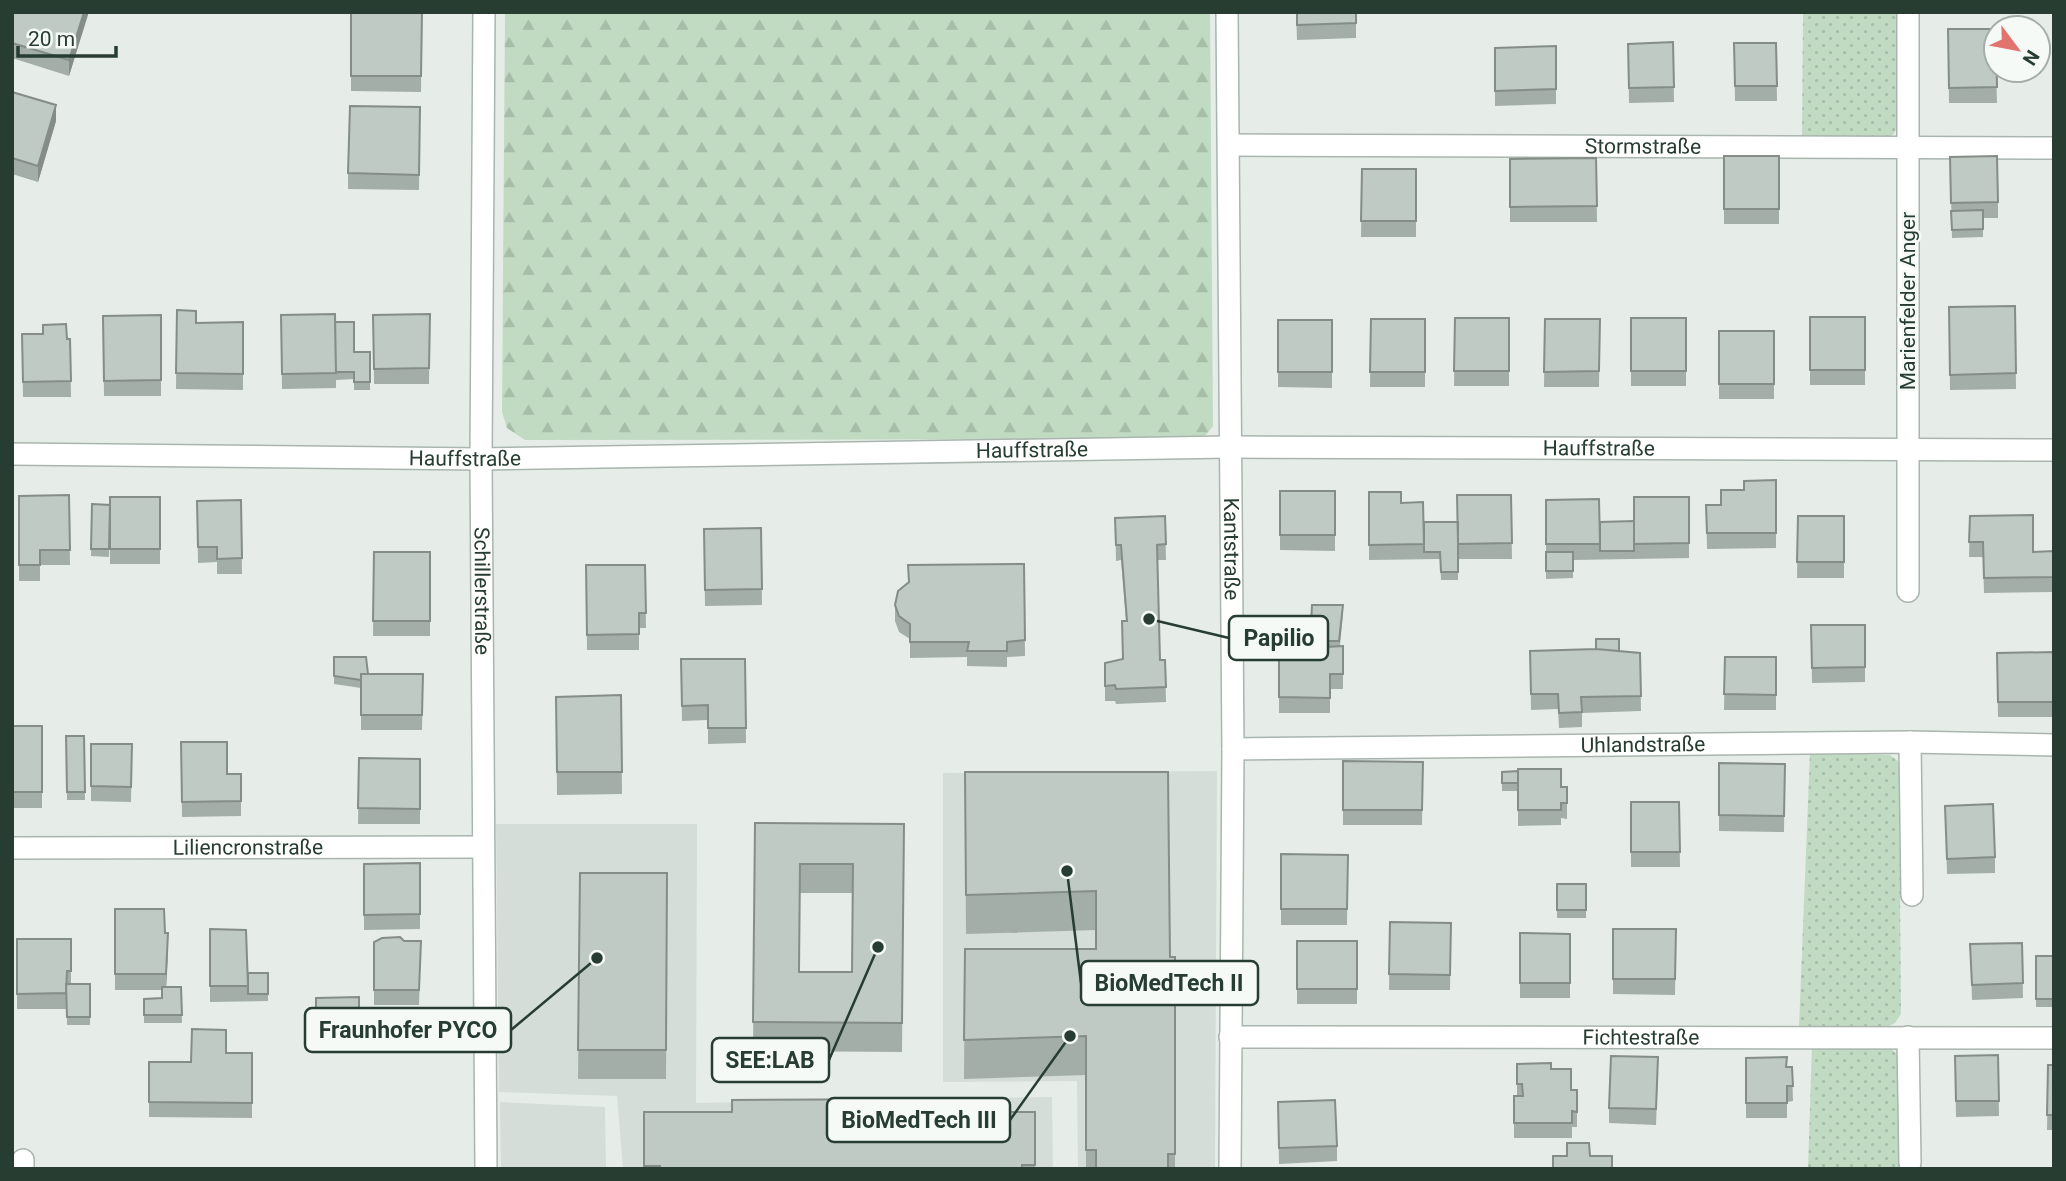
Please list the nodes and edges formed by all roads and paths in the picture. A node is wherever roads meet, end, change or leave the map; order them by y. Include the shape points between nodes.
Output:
1 (484, 12) edge
2 (1227, 12) edge
3 (1908, 12) edge
4 (1230, 145) junction
5 (2054, 148) edge
6 (1910, 149) junction
7 (1228, 447) junction
8 (2054, 450) edge
9 (1908, 451) junction
10 (12, 454) edge
11 (481, 459) junction
12 (1908, 591) dead end
13 (1910, 742) junction
14 (2054, 745) edge
15 (1233, 749) junction
16 (483, 847) junction
17 (12, 848) edge
18 (1912, 895) dead end
19 (1230, 1037) junction
20 (1908, 1037) junction
21 (2054, 1038) edge
22 (1910, 1163) dead end
23 (486, 1169) edge
24 (1230, 1169) edge

1 - 11 street, Schillerstraße
2 - 4 street, Kantstraße
3 - 6 street, Marienfelder Anger
4 - 6 street, Stormstraße
4 - 7 street, Kantstraße
5 - 6 street, Stormstraße
6 - 9 street, Marienfelder Anger
7 - 9 street, Hauffstraße
7 - 11 street, Hauffstraße
7 - 15 street, Kantstraße
8 - 9 street, Hauffstraße
9 - 12 street, Marienfelder Anger
10 - 11 street, Hauffstraße
11 - 16 street, Schillerstraße
13 - 14 street, Uhlandstraße
13 - 15 street, Uhlandstraße
13 - 18 street
15 - 19 street, Kantstraße
16 - 17 street, Liliencronstraße
16 - 23 street, Schillerstraße
19 - 20 street, Fichtestraße
19 - 24 street, Kantstraße
20 - 21 street, Fichtestraße
20 - 22 street

